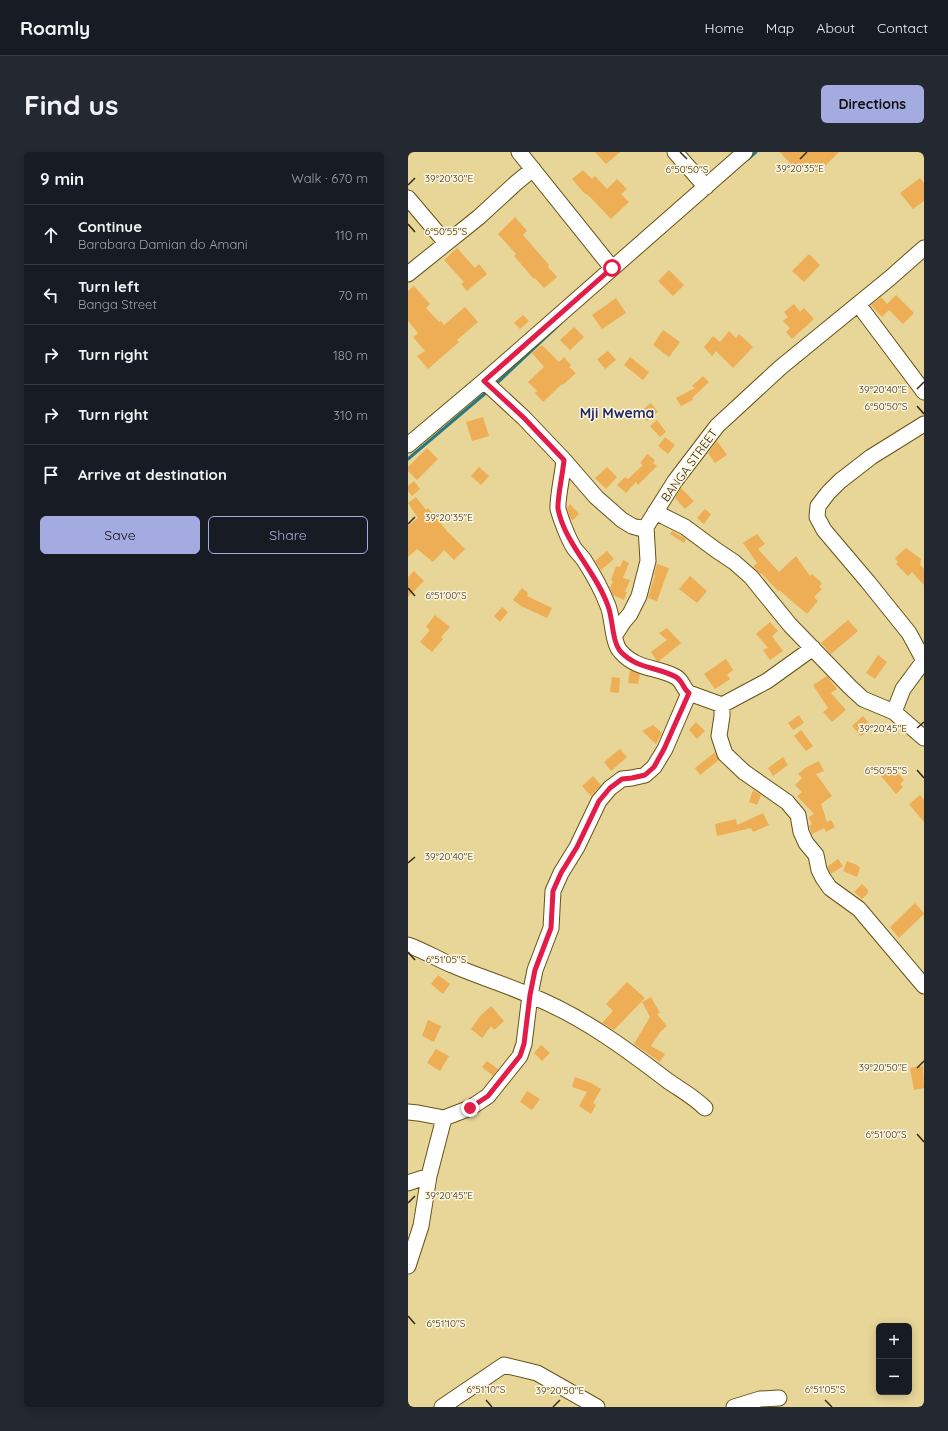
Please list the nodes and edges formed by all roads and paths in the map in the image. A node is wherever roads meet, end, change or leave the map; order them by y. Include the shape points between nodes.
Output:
1 (519, 152) edge
2 (675, 152) edge
3 (745, 152) edge
4 (533, 169) junction
5 (706, 187) junction
6 (408, 198) edge
7 (446, 243) junction
8 (924, 248) edge
9 (612, 268) junction
10 (408, 274) edge
11 (858, 304) junction
12 (484, 381) junction
13 (924, 392) edge
14 (924, 424) edge
15 (408, 445) edge
16 (564, 460) junction
17 (655, 512) junction
18 (646, 527) junction
19 (615, 635) junction
20 (813, 648) junction
21 (689, 693) junction
22 (722, 705) junction
23 (894, 712) junction
24 (924, 738) edge
25 (408, 945) edge
26 (924, 986) edge
27 (530, 995) junction
28 (705, 1108) dead end
29 (408, 1112) edge
30 (444, 1118) junction
31 (429, 1176) junction
32 (408, 1183) edge
33 (408, 1266) edge
34 (779, 1398) dead end
35 (442, 1407) edge
36 (597, 1407) edge
37 (734, 1407) edge

1 - 4 street
2 - 5 street
3 - 5 street
4 - 7 street
4 - 9 street
5 - 9 street
6 - 7 street
7 - 10 street
8 - 11 street, BANGA STREET
9 - 12 street
11 - 13 street
11 - 17 street, BANGA STREET via 781,367 717,426 675,480
12 - 15 street
12 - 16 street
14 - 23 street via 857,468 832,489 818,506 817,517 824,530 909,632 922,657 923,662 903,689
16 - 18 street via 596,497 622,520 632,526
16 - 19 street via 558,507 562,522 608,606
17 - 18 street, BANGA STREET
17 - 20 street via 686,527 734,562 751,577 790,625
18 - 19 street via 648,561 639,596
19 - 21 street via 620,651 626,657 645,667 678,678
20 - 22 street via 767,681
20 - 23 street via 863,699
21 - 22 street
21 - 27 street via 654,767 645,775 622,779 610,788 599,801 577,847 561,873 553,891 551,928 535,970
22 - 26 street via 719,736 725,754 744,772 787,802 798,815 801,832 816,855 819,870 830,888 859,909
23 - 24 street
25 - 27 street via 450,965
27 - 28 street via 596,1029 695,1098
27 - 30 street via 524,1044 520,1056 488,1096 470,1108
29 - 30 street
30 - 31 street
31 - 32 street
31 - 33 street via 420,1226
34 - 37 street via 760,1399
35 - 36 street via 504,1365 537,1373

